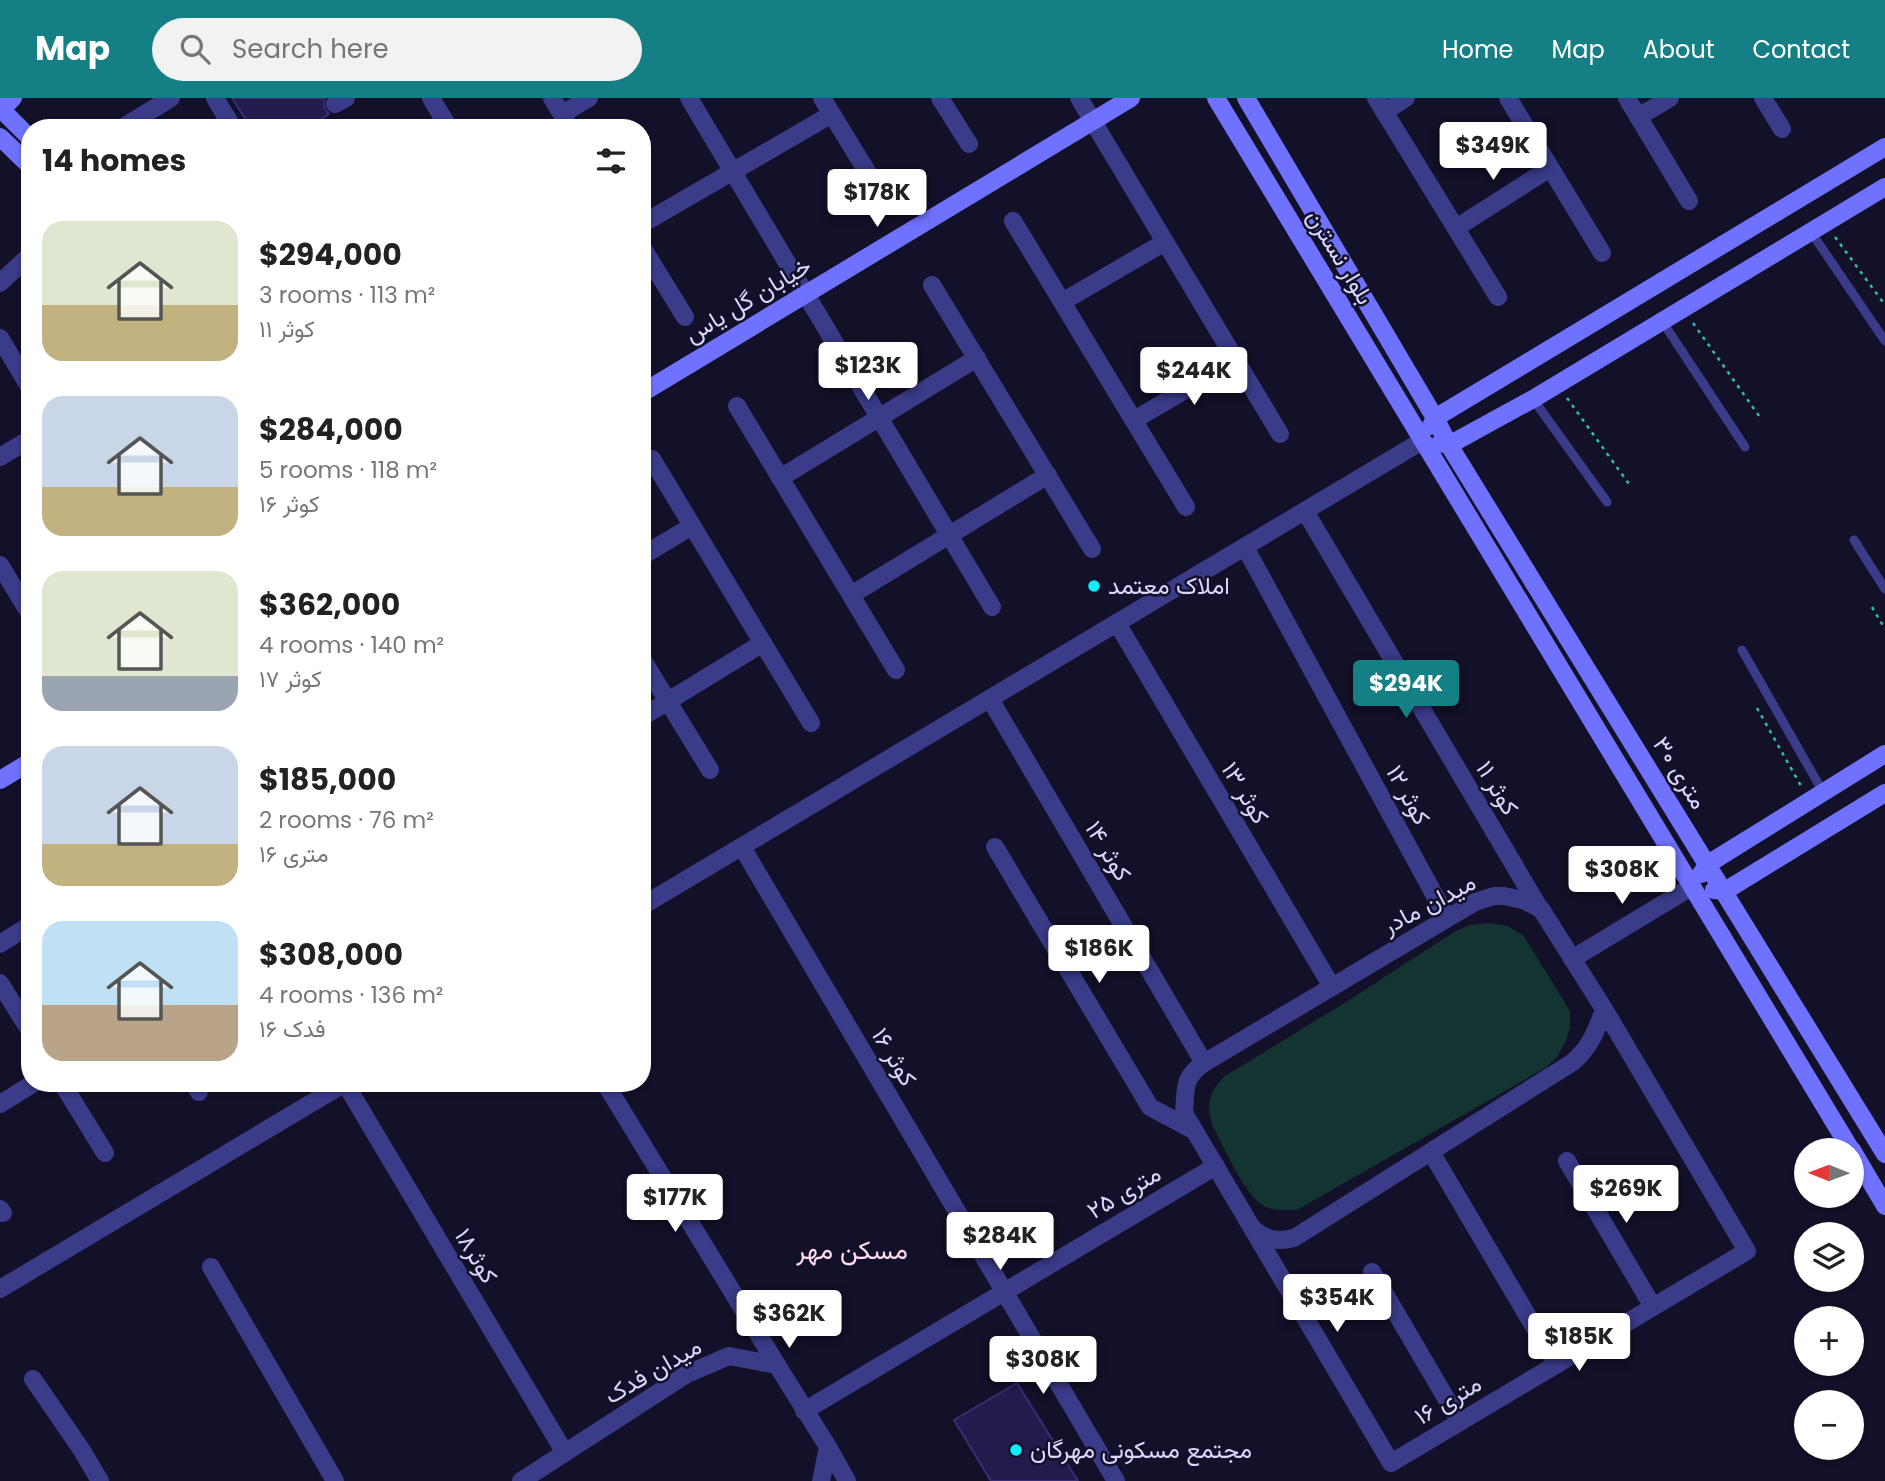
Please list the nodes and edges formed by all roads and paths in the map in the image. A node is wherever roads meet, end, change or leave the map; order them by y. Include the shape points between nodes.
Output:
1 (171, 98) edge
2 (215, 98) edge
3 (431, 98) edge
4 (552, 98) edge
5 (589, 98) edge
6 (689, 98) edge
7 (940, 98) edge
8 (1079, 98) edge
9 (1131, 98) edge
10 (1216, 98) edge
11 (1247, 98) edge
12 (1406, 98) edge
13 (1508, 98) edge
14 (1627, 98) edge
15 (1670, 98) edge
16 (1763, 98) edge
17 (1380, 105) edge
18 (827, 106) edge
19 (3, 107) edge
20 (1638, 117) junction
21 (137, 119) edge
22 (228, 119) edge
23 (444, 119) edge
24 (565, 119) edge
25 (568, 119) edge
26 (1093, 121) junction
27 (21, 128) edge
28 (1782, 129) dead end
29 (0, 137) edge
30 (969, 144) dead end
31 (1885, 147) edge
32 (21, 157) edge
33 (1550, 168) junction
34 (732, 172) junction
35 (1885, 187) edge
36 (882, 196) dead end
37 (1689, 201) dead end
38 (651, 219) edge
39 (1013, 221) dead end
40 (1456, 228) junction
41 (1818, 228) junction
42 (1165, 242) junction
43 (1602, 253) dead end
44 (651, 262) edge
45 (21, 263) edge
46 (0, 283) edge
47 (932, 285) dead end
48 (805, 295) junction
49 (1498, 297) dead end
50 (1062, 302) junction
51 (1885, 305) edge
52 (1683, 308) junction
53 (685, 317) dead end
54 (1662, 321) junction
55 (0, 338) edge
56 (1885, 341) edge
57 (977, 358) junction
58 (1236, 360) junction
59 (21, 373) edge
60 (1557, 384) junction
61 (651, 388) edge
62 (1533, 398) junction
63 (737, 406) dead end
64 (879, 418) junction
65 (1435, 418) junction
66 (1133, 420) junction
67 (1762, 420) dead end
68 (1280, 434) dead end
69 (1422, 441) junction
70 (21, 444) edge
71 (1449, 445) junction
72 (1745, 447) dead end
73 (0, 457) edge
74 (652, 459) dead end
75 (1048, 475) junction
76 (780, 478) junction
77 (1629, 484) dead end
78 (1607, 502) dead end
79 (1186, 507) dead end
80 (1305, 511) junction
81 (692, 526) junction
82 (949, 535) junction
83 (1854, 540) dead end
84 (1245, 547) junction
85 (1092, 549) dead end
86 (651, 551) edge
87 (0, 565) edge
88 (1885, 589) edge
89 (851, 595) junction
90 (21, 597) edge
91 (992, 607) dead end
92 (1872, 607) dead end
93 (1117, 623) junction
94 (1885, 629) edge
95 (763, 643) junction
96 (1742, 650) dead end
97 (897, 670) dead end
98 (651, 674) edge
99 (990, 699) junction
100 (668, 701) junction
101 (1758, 708) dead end
102 (651, 711) edge
103 (811, 723) dead end
104 (1885, 754) edge
105 (21, 767) edge
106 (710, 771) dead end
107 (0, 780) edge
108 (1885, 793) edge
109 (1816, 797) junction
110 (742, 847) junction
111 (995, 847) dead end
112 (1707, 864) junction
113 (1691, 887) junction
114 (1724, 891) junction
115 (651, 901) edge
116 (1541, 909) junction
117 (1447, 918) junction
118 (21, 931) edge
119 (0, 944) edge
120 (1572, 959) junction
121 (0, 983) edge
122 (1332, 987) junction
123 (1604, 1009) junction
124 (21, 1017) edge
125 (1204, 1063) junction
126 (21, 1091) edge
127 (68, 1092) edge
128 (330, 1092) edge
129 (350, 1092) edge
130 (610, 1092) edge
131 (0, 1104) edge
132 (1195, 1132) junction
133 (1844, 1138) edge
134 (1431, 1152) junction
135 (105, 1153) dead end
136 (1885, 1154) edge
137 (1567, 1161) dead end
138 (1216, 1166) junction
139 (1864, 1171) edge
140 (1885, 1206) edge
141 (1250, 1225) junction
142 (211, 1267) dead end
143 (1372, 1272) dead end
144 (0, 1289) edge
145 (1004, 1292) junction
146 (1653, 1307) junction
147 (1556, 1364) junction
148 (777, 1365) junction
149 (33, 1379) dead end
150 (804, 1411) junction
151 (1460, 1422) junction
152 (828, 1447) junction
153 (565, 1453) junction
154 (1391, 1463) joint
155 (100, 1481) edge
156 (335, 1481) edge
157 (521, 1481) edge
158 (821, 1481) edge
159 (847, 1481) edge
160 (1116, 1481) edge

1 - 21 street
2 - 22 street
3 - 23 street
4 - 24 street
5 - 25 street
6 - 34 street
7 - 30 street
8 - 26 street
9 - 26 street, خیابان گل یاس
10 - 69 street, بلوار نسترن
11 - 65 street, بلوار نسترن
12 - 17 street
13 - 33 street
14 - 20 street
15 - 20 street
16 - 28 street
17 - 40 street
18 - 34 street
18 - 36 street
19 - 27 street
20 - 37 street
26 - 42 street
26 - 48 street, خیابان گل یاس
29 - 32 street
31 - 65 street
33 - 40 street
33 - 43 street
34 - 38 street
34 - 48 street
35 - 41 street
39 - 50 street
40 - 49 street
41 - 51 path
41 - 52 street
41 - 56 lane
42 - 50 street
42 - 58 street
44 - 53 street
45 - 46 street
47 - 57 street
48 - 61 street, خیابان گل یاس
48 - 64 street
50 - 66 street
52 - 54 street
52 - 67 path
54 - 60 street
54 - 72 lane
55 - 59 street
57 - 64 street
57 - 75 street
58 - 66 street
58 - 68 street
60 - 62 street
60 - 77 path
62 - 71 street
62 - 78 lane
63 - 76 street
64 - 76 street
64 - 82 street
65 - 69 street
65 - 71 street, ۳۰ متری
66 - 79 street
69 - 71 street
69 - 80 street
69 - 113 street, ۳۰ متری
70 - 73 street
71 - 112 street, ۳۰ متری
74 - 81 street
75 - 82 street
75 - 85 street
76 - 89 street
80 - 84 street
80 - 116 street, کوثر ۱۱
81 - 86 street
81 - 95 street
82 - 89 street
82 - 91 street
83 - 88 lane
84 - 93 street
84 - 117 street, کوثر ۱۲
87 - 90 street
89 - 97 street
92 - 94 path
93 - 99 street
93 - 122 street, کوثر ۱۳
95 - 100 street
95 - 103 street
96 - 109 lane
98 - 100 street
99 - 110 street
99 - 125 street, کوثر ۱۴
100 - 102 street
100 - 106 street
101 - 109 path
104 - 109 street
105 - 107 street
108 - 114 street
109 - 112 street
110 - 115 street
110 - 145 street, کوثر ۱۶
111 - 132 street via 1150,1107
112 - 113 street
112 - 114 street, ۳۰ متری
113 - 114 street
113 - 120 street
113 - 133 street, ۳۰ متری
114 - 136 street, ۳۰ متری
116 - 117 street, میدان مادر via 1514,897 1494,896
116 - 120 street
117 - 122 street, میدان مادر
118 - 119 street
120 - 123 street
121 - 124 street
122 - 125 street, میدان مادر
123 - 134 street via 1590,1043 1573,1062
123 - 146 street, ۱۶ متری via 1747,1251
125 - 132 street, میدان مادر via 1191,1075 1185,1090 1184,1113
126 - 131 street
127 - 135 street
128 - 144 street
129 - 153 street, کوثر۱۸
130 - 148 street
132 - 138 street, میدان مادر
134 - 141 street via 1293,1238 1270,1239
134 - 147 street
137 - 146 street
138 - 141 street, میدان مادر
138 - 145 street, ۲۵ متری
139 - 140 street, ۳۰ متری
141 - 154 street, میدان مادر
142 - 156 street
143 - 151 street
145 - 150 street, ۲۵ متری
145 - 160 street, کوثر ۱۶
146 - 147 street, ۱۶ متری
147 - 151 street, ۱۶ متری
148 - 150 street
148 - 153 street, میدان فدک via 729,1356 687,1374
149 - 155 street
150 - 152 street
151 - 154 street, ۱۶ متری
152 - 158 street
152 - 159 street
153 - 157 street, میدان فدک

